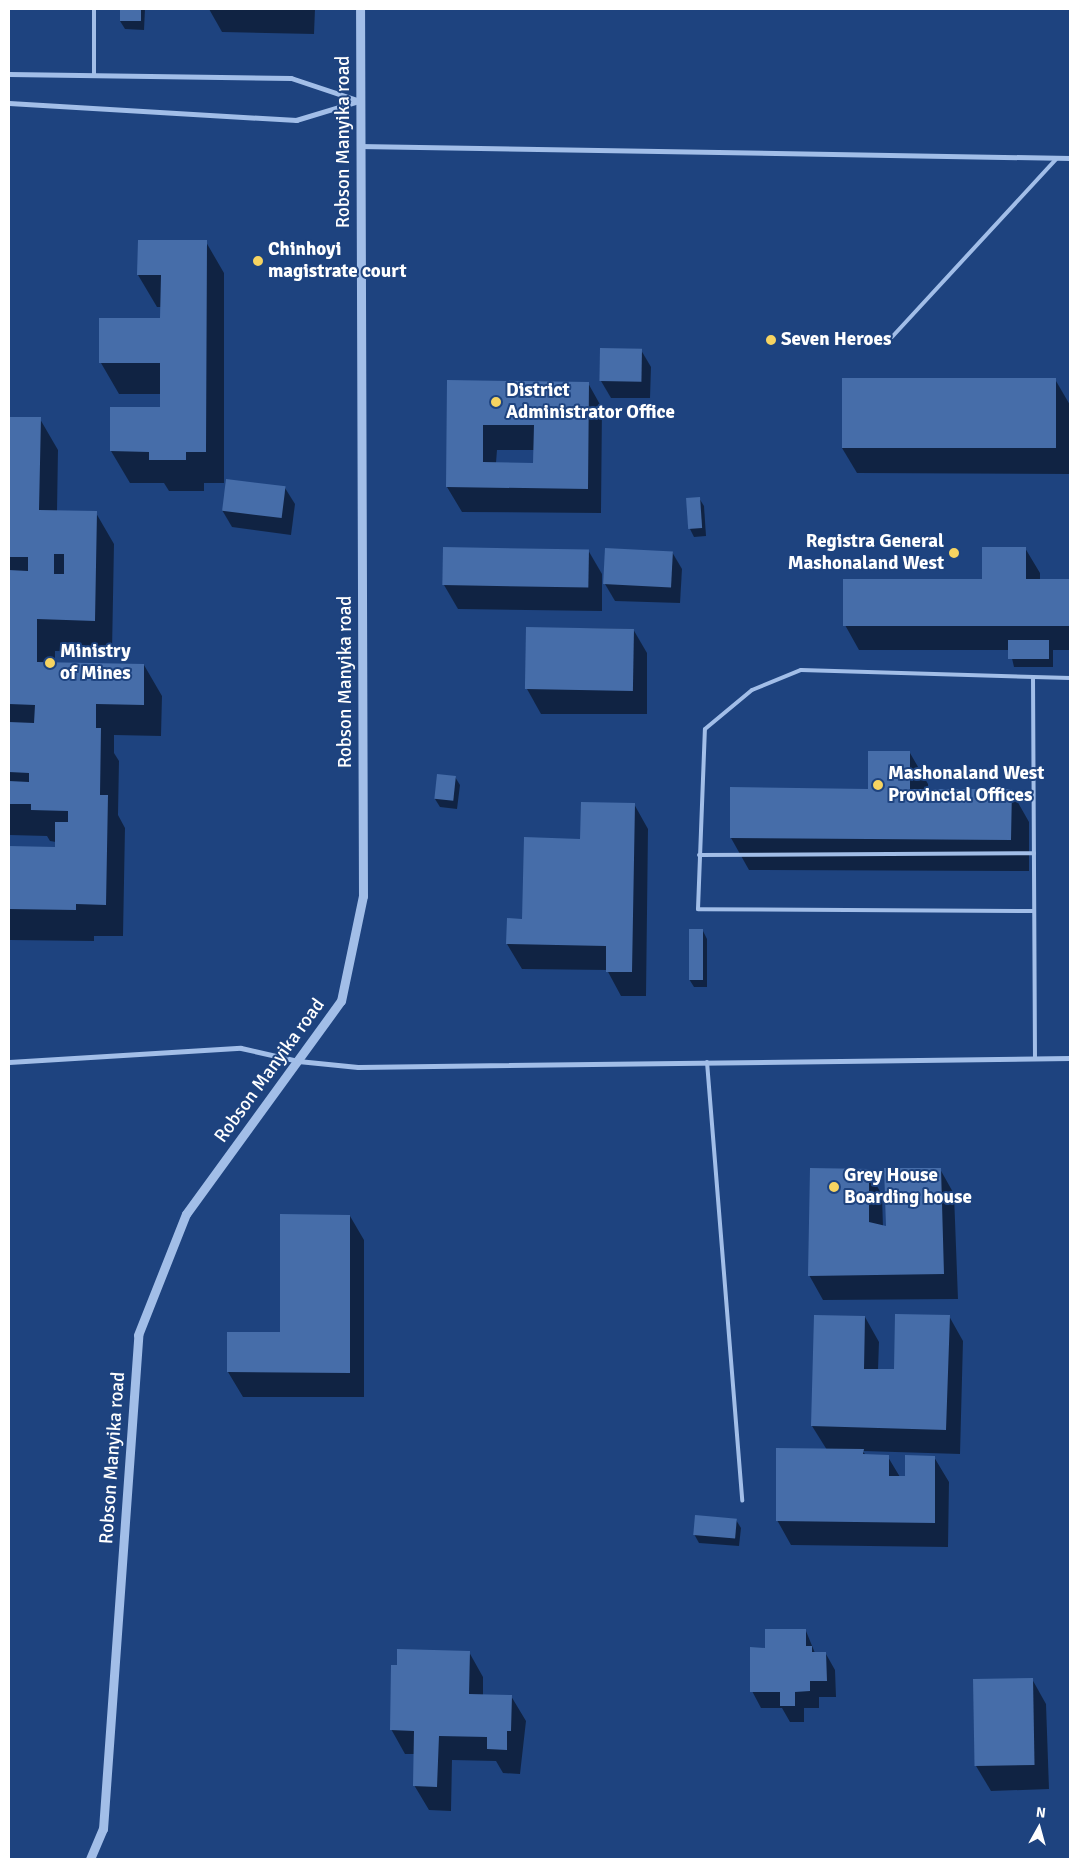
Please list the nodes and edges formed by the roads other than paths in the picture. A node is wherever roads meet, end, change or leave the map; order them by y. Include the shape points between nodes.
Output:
1 (94, 9) edge
2 (360, 9) edge
3 (9, 74) edge
4 (94, 75) junction
5 (360, 101) junction
6 (9, 103) edge
7 (359, 146) junction
8 (1070, 158) edge
9 (1056, 159) junction
10 (892, 337) dead end
11 (1033, 677) junction
12 (1070, 678) edge
13 (1034, 853) junction
14 (700, 855) junction
15 (1034, 911) junction
16 (1035, 1058) junction
17 (1070, 1058) edge
18 (298, 1061) junction
19 (9, 1062) edge
20 (707, 1062) junction
21 (742, 1501) dead end
22 (90, 1859) edge

1 - 4 lane
2 - 5 street, Robson Manyika road
3 - 4 street
4 - 5 street via 291,78
5 - 6 street via 296,120
5 - 7 street, Robson Manyika road
7 - 9 street
7 - 18 street, Robson Manyika road via 363,896 341,1001
8 - 9 street
9 - 10 lane
11 - 12 lane
11 - 13 lane
11 - 14 lane via 801,670 752,690 705,729
13 - 14 lane
13 - 15 lane
14 - 15 lane via 698,909
15 - 16 lane
16 - 17 street
16 - 20 street
18 - 19 street via 241,1048
18 - 20 street via 358,1067
18 - 22 street, Robson Manyika road via 186,1214 138,1335 103,1829
20 - 21 lane

